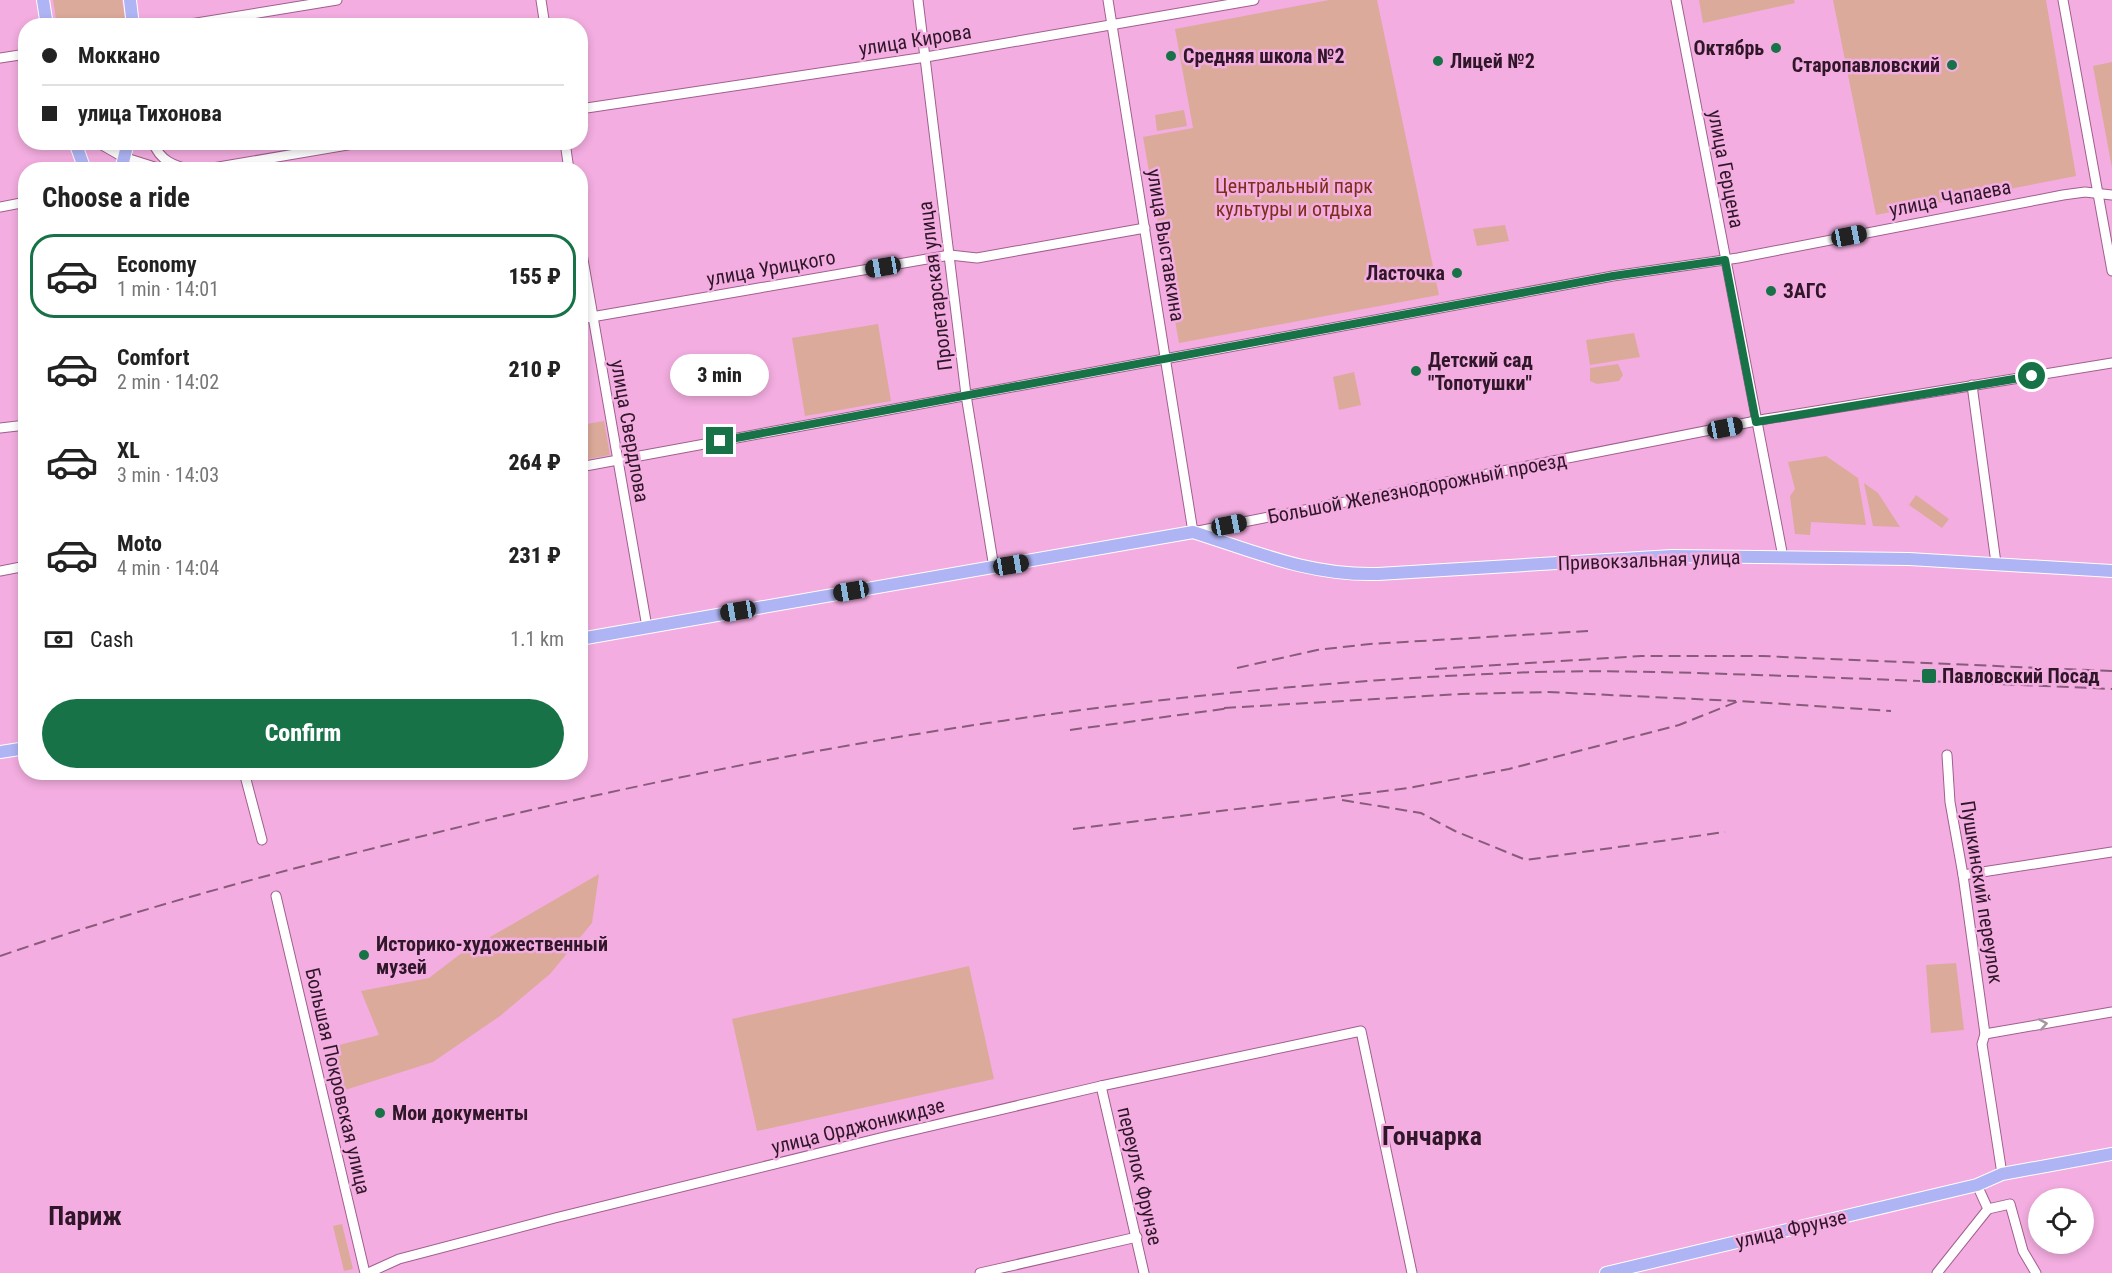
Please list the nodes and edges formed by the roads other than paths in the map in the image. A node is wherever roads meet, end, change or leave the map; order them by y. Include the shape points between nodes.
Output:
1 (43, 0) edge
2 (130, 0) edge
3 (337, 0) edge
4 (541, 0) edge
5 (918, 0) edge
6 (1108, 0) edge
7 (1254, 0) edge
8 (1676, 0) edge
9 (2063, 0) edge
10 (46, 18) edge
11 (132, 18) edge
12 (227, 18) edge
13 (544, 18) edge
14 (1112, 26) junction
15 (18, 55) edge
16 (926, 57) junction
17 (0, 58) edge
18 (588, 108) edge
19 (107, 150) edge
20 (156, 150) edge
21 (318, 150) edge
22 (121, 162) edge
23 (166, 162) edge
24 (248, 162) edge
25 (2098, 193) junction
26 (2112, 195) edge
27 (18, 204) edge
28 (0, 207) edge
29 (1145, 228) junction
30 (950, 255) junction
31 (1725, 260) junction
32 (2112, 271) edge
33 (588, 292) edge
34 (592, 317) junction
35 (588, 318) edge
36 (1165, 358) junction
37 (2112, 363) edge
38 (1972, 385) junction
39 (966, 395) junction
40 (1756, 422) junction
41 (18, 425) edge
42 (0, 428) edge
43 (617, 460) junction
44 (588, 465) edge
45 (1193, 532) junction
46 (1783, 557) junction
47 (1996, 562) junction
48 (18, 568) edge
49 (994, 568) junction
50 (0, 571) edge
51 (2112, 571) edge
52 (647, 627) junction
53 (588, 638) edge
54 (18, 749) edge
55 (0, 752) edge
56 (1947, 755) dead end
57 (246, 780) edge
58 (262, 840) dead end
59 (2112, 852) edge
60 (1963, 875) junction
61 (276, 896) dead end
62 (2112, 1012) edge
63 (1985, 1034) junction
64 (1101, 1086) junction
65 (2112, 1154) edge
66 (2002, 1174) junction
67 (1977, 1185) junction
68 (1988, 1209) junction
69 (1137, 1237) junction
70 (367, 1273) edge
71 (980, 1273) edge
72 (1144, 1273) edge
73 (1412, 1273) edge
74 (1606, 1273) edge
75 (1937, 1273) edge
76 (2036, 1273) edge

1 - 10 main road
2 - 11 main road
3 - 12 street
4 - 13 street
5 - 16 street, Пролетарская улица
6 - 14 street, улица Выставкина
7 - 14 street, улица Кирова
8 - 31 street, улица Герцена
9 - 25 street
14 - 16 street, улица Кирова
14 - 29 street, улица Выставкина
15 - 17 street
16 - 18 street, улица Кирова
16 - 30 street, Пролетарская улица
19 - 22 street
20 - 23 street
21 - 24 street
25 - 26 street, улица Чапаева
25 - 31 street, улица Чапаева via 2063,195
25 - 32 street
27 - 28 street
29 - 30 street, улица Урицкого via 977,258
29 - 36 street, улица Выставкина
30 - 34 street, улица Урицкого
30 - 39 street, Пролетарская улица
31 - 36 street, улица Чапаева via 1613,276
31 - 40 street, улица Герцена
33 - 34 street, улица Свердлова
34 - 35 street, улица Урицкого
34 - 43 street, улица Свердлова
36 - 39 street, улица Чапаева
36 - 45 street, улица Выставкина
37 - 38 street, Большой Железнодорожный проезд
38 - 40 street, Большой Железнодорожный проезд
38 - 47 street
39 - 43 street, улица Чапаева
39 - 49 street, Пролетарская улица
40 - 45 street, Большой Железнодорожный проезд
40 - 46 street, улица Герцена
41 - 42 street
43 - 44 street, улица Чапаева
43 - 52 street, улица Свердлова
45 - 46 main road, Привокзальная улица via 1282,562 1339,574 1672,556
45 - 49 main road, Большой Железнодорожный проезд
46 - 47 main road, Привокзальная улица
47 - 51 main road, Привокзальная улица
48 - 50 street
49 - 52 main road, Большой Железнодорожный проезд
52 - 53 main road, Большой Железнодорожный проезд
54 - 55 main road
56 - 60 street, Пушкинский переулок via 1950,802
57 - 58 street
59 - 60 street
60 - 63 street, Пушкинский переулок
61 - 70 street, Большая Покровская улица
63 -> 62 street
63 - 66 street, Пушкинский переулок via 1982,1044
64 - 69 street, переулок Фрунзе
64 - 70 street, улица Орджоникидзе via 555,1218 399,1259
64 - 73 street, улица Орджоникидзе via 1361,1031
65 - 66 main road, улица Фрунзе
66 - 67 main road, улица Фрунзе
67 - 68 street
67 - 74 main road, улица Фрунзе
68 - 75 street
68 - 76 street via 2010,1204 2023,1251
69 - 71 street
69 - 72 street, переулок Фрунзе

